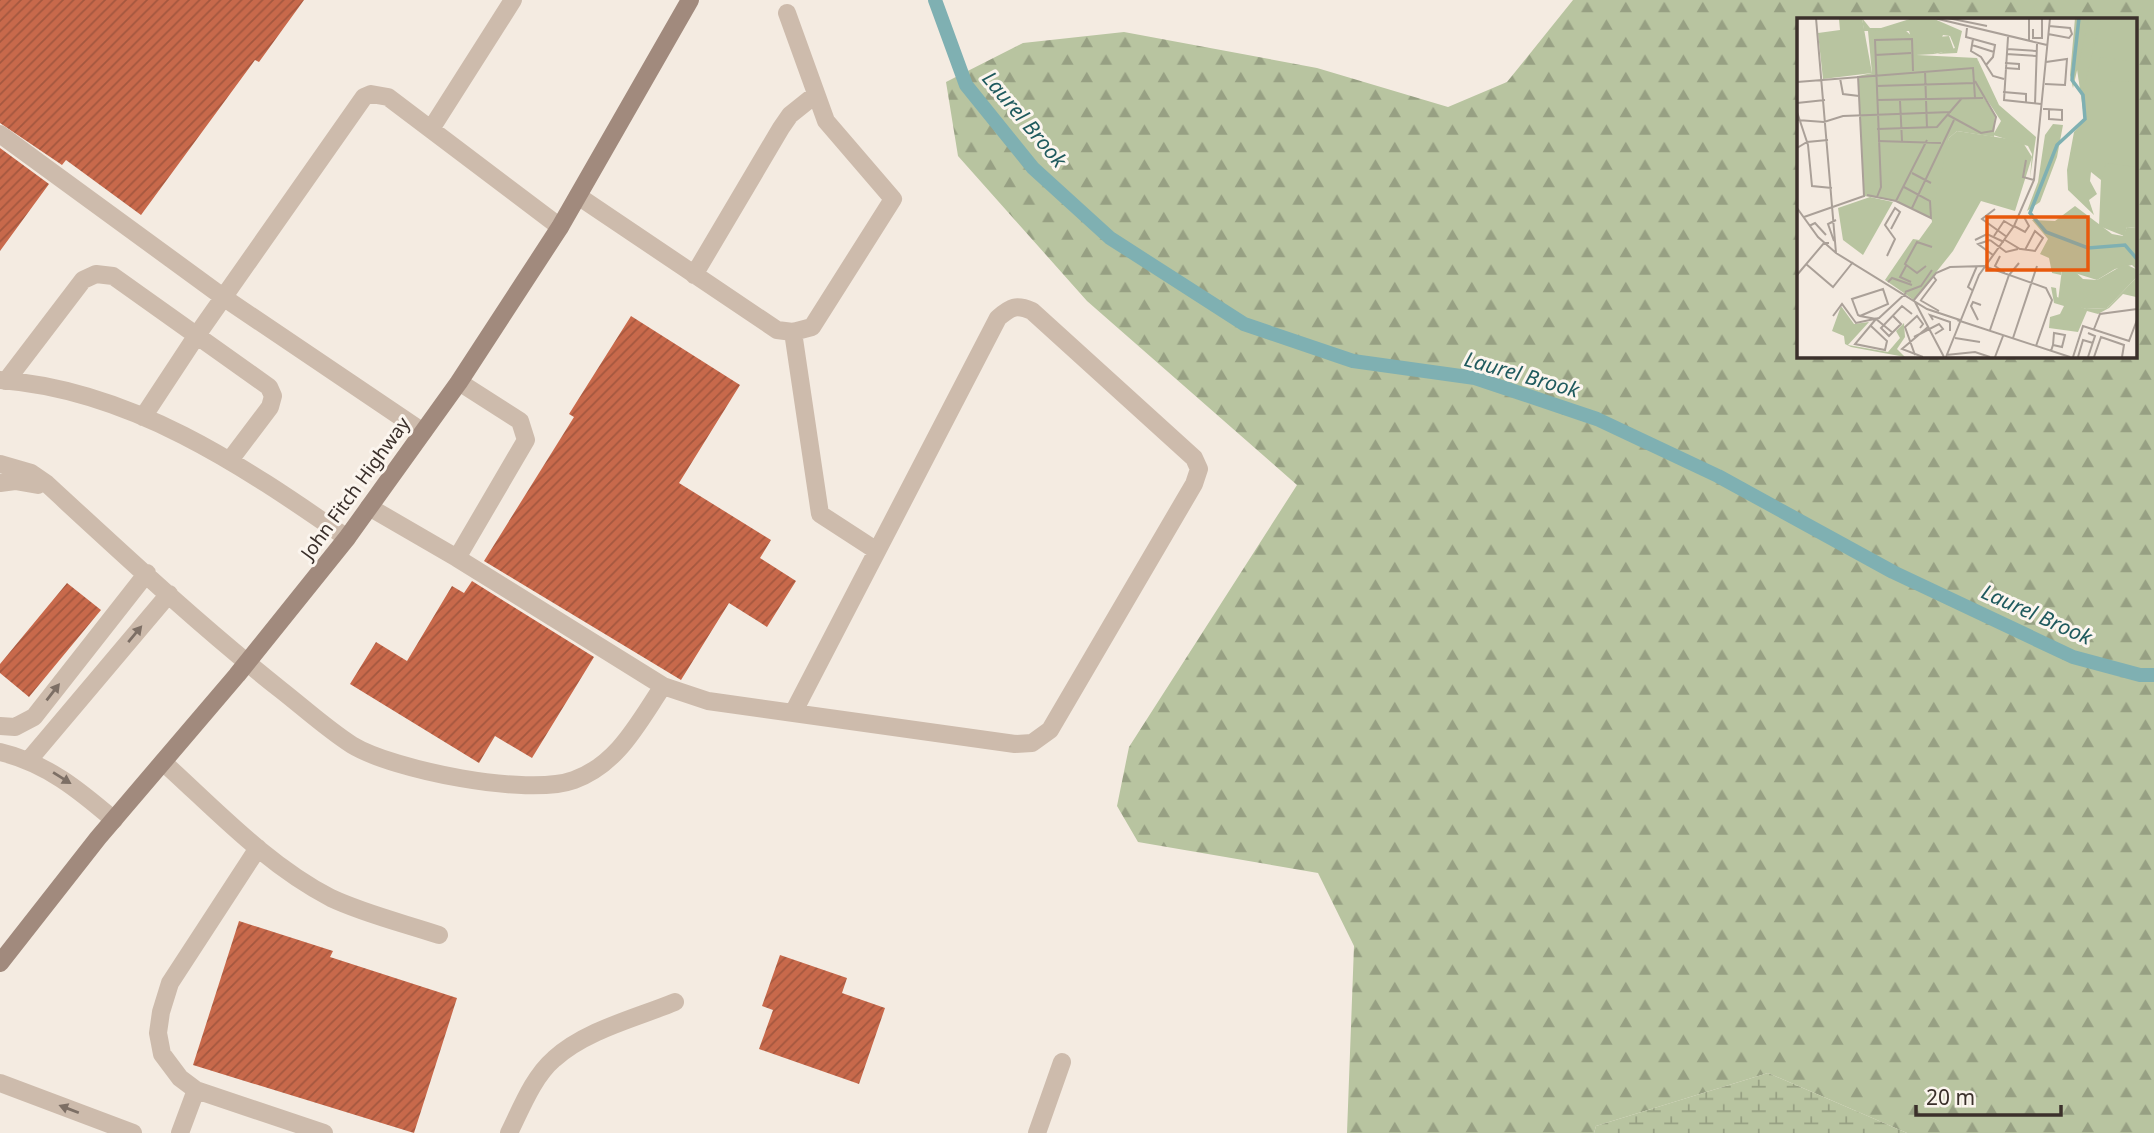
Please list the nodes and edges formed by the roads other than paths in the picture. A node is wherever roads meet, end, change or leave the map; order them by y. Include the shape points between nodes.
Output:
1 (513, 0) edge
2 (690, 0) edge
3 (787, 13) dead end
4 (815, 95) junction
5 (431, 129) junction
6 (0, 134) edge
7 (578, 196) junction
8 (560, 227) junction
9 (694, 275) junction
10 (223, 297) junction
11 (793, 332) junction
12 (197, 335) junction
13 (3, 381) edge
14 (459, 382) junction
15 (143, 417) junction
16 (423, 432) junction
17 (230, 460) junction
18 (0, 464) edge
19 (0, 483) edge
20 (60, 496) junction
21 (369, 507) junction
22 (347, 538) junction
23 (877, 551) junction
24 (457, 558) junction
25 (147, 573) junction
26 (169, 594) junction
27 (247, 663) junction
28 (663, 686) junction
29 (793, 713) junction
30 (0, 726) edge
31 (0, 752) edge
32 (28, 761) junction
33 (163, 762) junction
34 (114, 820) junction
35 (258, 848) junction
36 (439, 935) dead end
37 (0, 962) edge
38 (675, 1002) dead end
39 (1062, 1062) dead end
40 (0, 1083) edge
41 (196, 1090) junction
42 (133, 1133) edge
43 (180, 1133) edge
44 (324, 1133) edge
45 (509, 1133) edge
46 (1037, 1133) edge

1 - 5 street
2 - 7 main road, John Fitch Highway
3 - 4 street
4 - 9 street via 781,128
4 - 11 street via 826,121 894,199 813,327
5 - 8 street
5 - 10 street via 388,97 364,97
6 - 10 street
7 - 8 main road, John Fitch Highway
7 - 9 street
8 - 14 main road, John Fitch Highway
9 - 11 street via 777,330
10 - 12 street
10 - 16 street
11 - 23 street via 820,514
12 - 13 street via 113,276 96,274 83,280
12 - 15 street
12 - 17 street via 269,387 272,396 270,407
13 - 15 street via 56,387
14 - 16 main road, John Fitch Highway
14 - 24 street via 520,421 526,440
15 - 17 street
16 - 21 main road, John Fitch Highway
17 - 22 street
18 - 20 street via 31,473
19 - 20 street via 32,482
20 - 25 street
21 - 22 main road, John Fitch Highway
21 - 24 street
22 - 27 main road, John Fitch Highway
23 - 29 street
23 - 29 street via 998,318 1012,307 1032,311 1185,449 1199,470 1050,730 1041,738 1015,744
24 - 28 street
25 - 26 street
30 -> 25 street via 15,727 34,717
26 - 27 street
32 -> 26 street
27 - 28 street via 352,744 390,761 489,783 543,785 572,781 593,770 619,751
27 - 33 main road, John Fitch Highway
28 - 29 street via 708,701
31 - 32 street
32 -> 34 street via 74,786
33 - 34 main road, John Fitch Highway
33 - 35 street
34 - 37 main road, John Fitch Highway
35 - 36 street via 331,898
35 - 41 street via 170,983 161,1012 162,1054
38 - 45 street via 587,1037 553,1060
39 - 46 street
42 -> 40 street
41 - 43 street
41 - 44 street

